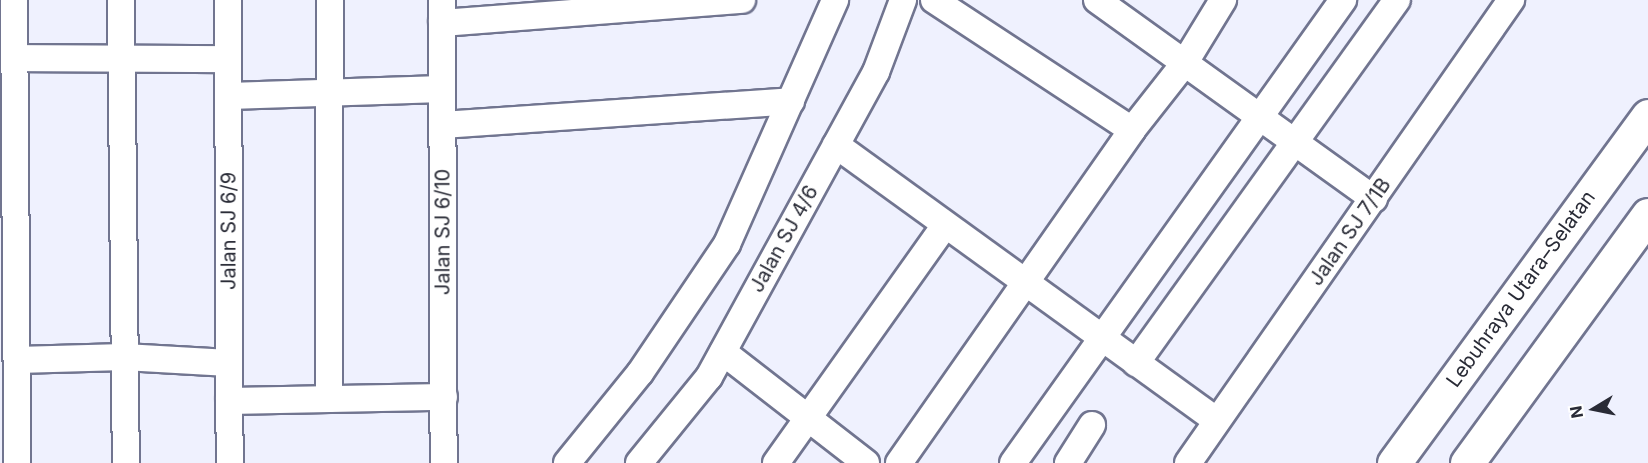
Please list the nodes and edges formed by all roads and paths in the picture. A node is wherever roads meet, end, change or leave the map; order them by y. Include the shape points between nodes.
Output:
1 (14, 0) edge
2 (121, 0) edge
3 (228, 0) edge
4 (330, 0) edge
5 (742, 0) edge
6 (835, 0) edge
7 (903, 0) edge
8 (934, 0) edge
9 (1097, 0) edge
10 (1223, 0) edge
11 (1343, 0) edge
12 (1397, 0) edge
13 (1512, 0) edge
14 (442, 12) edge
15 (121, 57) junction
16 (14, 58) junction
17 (228, 59) junction
18 (1184, 64) junction
19 (442, 89) junction
20 (331, 92) junction
21 (228, 96) junction
22 (791, 101) junction
23 (7, 114) edge
24 (1648, 116) edge
25 (1258, 117) junction
26 (442, 125) junction
27 (1132, 130) junction
28 (1295, 143) junction
29 (836, 145) junction
30 (1374, 199) junction
31 (1648, 215) edge
32 (945, 225) junction
33 (1026, 284) junction
34 (1102, 339) junction
35 (723, 352) junction
36 (124, 357) junction
37 (17, 360) junction
38 (229, 363) junction
39 (1136, 363) junction
40 (444, 397) junction
41 (329, 399) junction
42 (230, 401) junction
43 (8, 404) edge
44 (806, 417) junction
45 (1217, 421) junction
46 (1092, 425) dead end
47 (905, 461) edge
48 (17, 463) edge
49 (126, 463) edge
50 (230, 463) edge
51 (444, 463) edge
52 (567, 463) edge
53 (639, 463) edge
54 (776, 463) edge
55 (866, 463) edge
56 (1013, 463) edge
57 (1068, 463) edge
58 (1188, 463) edge
59 (1394, 463) edge
60 (1467, 463) edge

1 - 16 street
2 - 15 street
3 - 17 street, Jalan SJ 6/9
4 - 20 street
5 - 14 street
6 - 22 street
7 - 29 street, Jalan SJ 4/6 via 876,72
8 - 27 street
9 - 18 street
10 - 18 street
11 - 25 street
12 - 28 street
13 - 30 street, Jalan SJ 7/1B
14 - 19 street, Jalan SJ 6/10
15 - 16 street
15 - 17 street
15 - 36 street
16 - 23 street
17 - 21 street, Jalan SJ 6/9
18 - 25 street
18 - 27 street
19 - 20 street
19 - 26 street, Jalan SJ 6/10
20 - 21 street
20 - 41 street
21 - 38 street, Jalan SJ 6/9
22 - 26 street
22 - 52 street via 727,244 640,373
23 - 37 street
24 - 59 highway, Lebuhraya Utara–Selatan
25 - 28 street
25 - 34 street
26 - 40 street, Jalan SJ 6/10
27 - 33 street
28 - 30 street
28 - 39 street
29 - 32 street
29 - 35 street, Jalan SJ 4/6
30 - 45 street, Jalan SJ 7/1B
31 - 60 highway
32 - 33 street
32 - 44 street
33 - 34 street
33 - 47 street
34 - 39 street
34 - 56 street
35 - 44 street
35 - 53 street, Jalan SJ 4/6 via 709,377
36 - 37 street
36 - 38 street
36 - 49 street
37 - 43 street
38 - 42 street, Jalan SJ 6/9
39 - 45 street
40 - 41 street
40 - 51 street, Jalan SJ 6/10
41 - 42 street
42 - 50 street, Jalan SJ 6/9
43 - 48 street
44 - 54 street
44 - 55 street
45 - 58 street, Jalan SJ 7/1B
46 - 57 street

